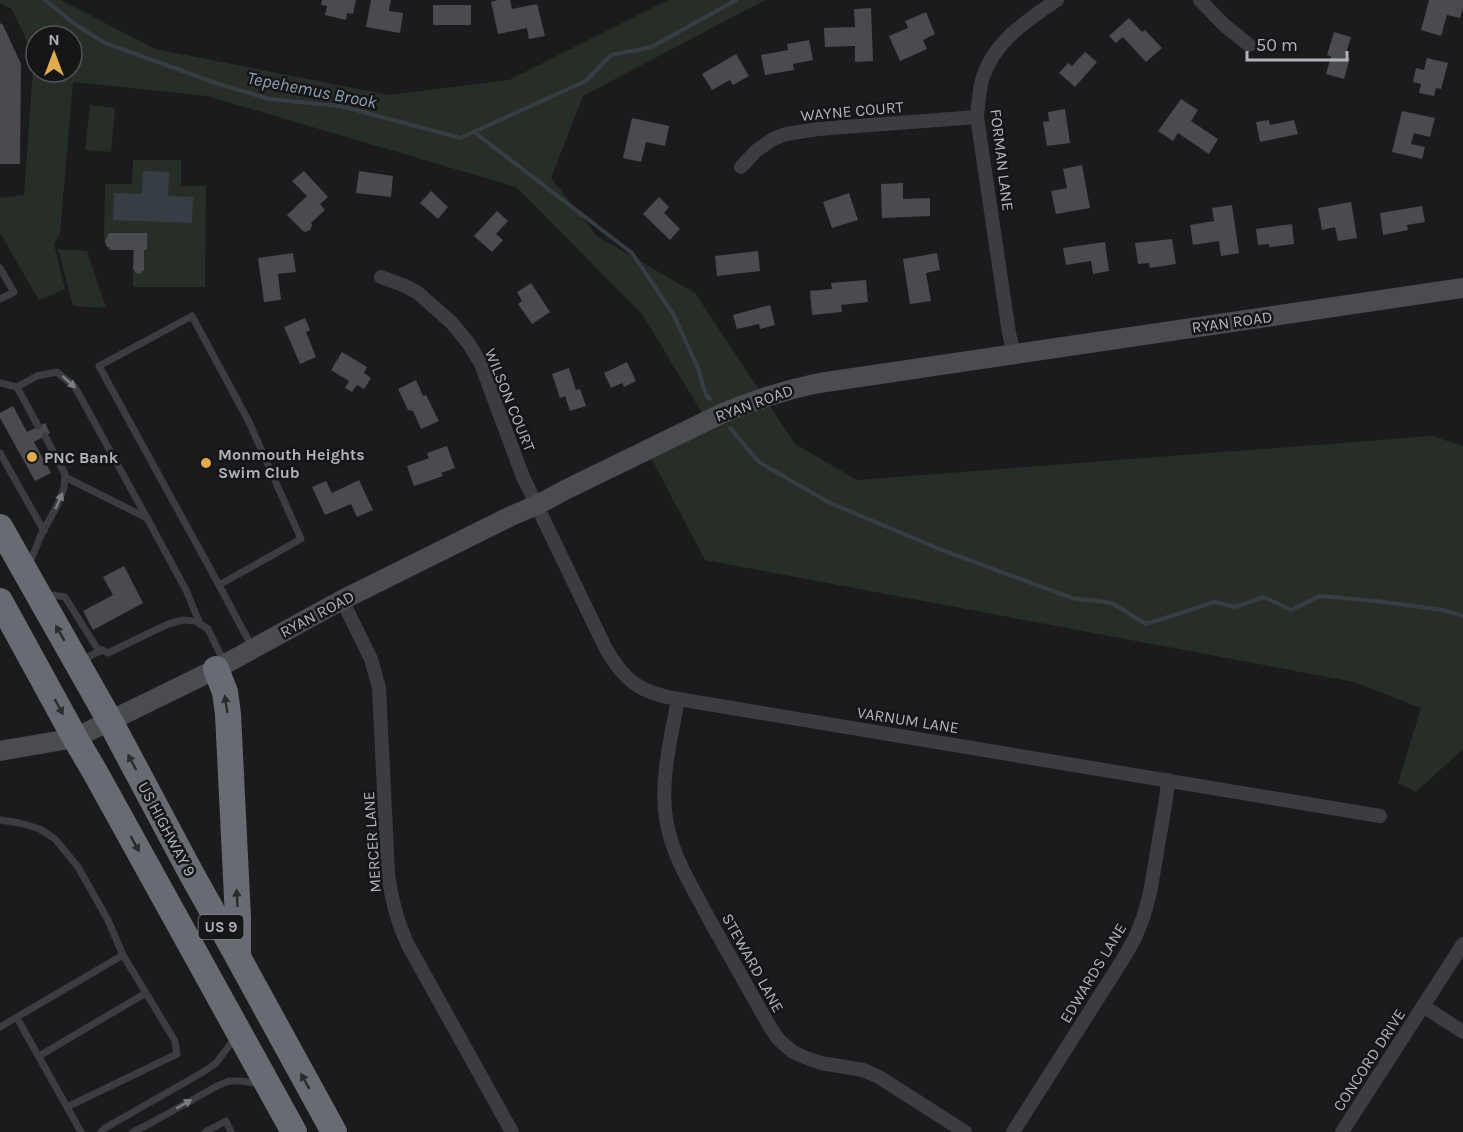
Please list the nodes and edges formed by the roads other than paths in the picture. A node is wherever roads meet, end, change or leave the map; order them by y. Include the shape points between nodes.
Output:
1 (1056, 0) edge
2 (1200, 0) edge
3 (1249, 45) dead end
4 (977, 117) junction
5 (741, 167) dead end
6 (0, 268) edge
7 (381, 277) dead end
8 (1463, 288) edge
9 (0, 299) edge
10 (1014, 354) junction
11 (0, 382) edge
12 (17, 387) junction
13 (38, 426) dead end
14 (45, 436) dead end
15 (0, 453) edge
16 (65, 477) junction
17 (537, 505) junction
18 (147, 518) junction
19 (0, 527) edge
20 (44, 531) junction
21 (26, 573) junction
22 (219, 585) junction
23 (40, 598) junction
24 (342, 600) junction
25 (0, 601) edge
26 (200, 624) junction
27 (253, 649) junction
28 (102, 650) junction
29 (77, 662) junction
30 (221, 667) junction
31 (678, 699) junction
32 (110, 721) junction
33 (75, 738) junction
34 (0, 751) edge
35 (1168, 780) junction
36 (1380, 816) dead end
37 (0, 820) edge
38 (1463, 944) edge
39 (123, 955) junction
40 (238, 957) junction
41 (146, 993) junction
42 (1424, 1006) junction
43 (17, 1018) junction
44 (0, 1027) edge
45 (1463, 1032) edge
46 (239, 1033) junction
47 (39, 1056) junction
48 (268, 1085) junction
49 (67, 1107) junction
50 (81, 1132) edge
51 (101, 1132) edge
52 (133, 1132) edge
53 (205, 1132) edge
54 (231, 1132) edge
55 (294, 1132) edge
56 (334, 1132) edge
57 (512, 1132) edge
58 (965, 1132) edge
59 (1013, 1132) edge
60 (1342, 1132) edge

1 - 4 street, FORMAN LANE via 1018,27 999,47 983,79
2 - 3 street
4 - 5 street, WAYNE COURT via 786,134 756,151
4 - 10 street, FORMAN LANE
6 - 9 lane via 14,292
7 - 17 street, WILSON COURT via 418,293 469,344 481,364
8 - 10 street, RYAN ROAD
10 - 17 street, RYAN ROAD via 819,383 774,394 723,413
11 - 12 lane
12 - 13 lane
12 -> 18 lane via 37,376 57,372 75,387
14 - 16 lane
15 - 20 lane
16 - 18 lane
20 -> 16 lane via 57,506
17 - 24 street, RYAN ROAD
17 - 31 street, VARNUM LANE via 615,664 640,688
18 - 26 lane
19 - 21 highway, US HIGHWAY 9 / US 9
20 - 21 lane
21 - 23 highway, US HIGHWAY 9 / US 9
22 - 22 lane via 301,539 249,422 192,316 99,366
22 - 27 lane
23 - 28 lane via 65,597
29 -> 23 highway, US HIGHWAY 9 / US 9
24 - 27 street, RYAN ROAD
24 - 57 street, MERCER LANE via 371,659 379,688 388,873 397,920
25 -> 33 highway, US 9
26 - 28 lane via 183,620 108,653
26 - 30 lane via 208,629
27 - 30 street, RYAN ROAD
28 - 29 lane
29 - 32 highway, US HIGHWAY 9 / US 9
30 - 32 street, RYAN ROAD
40 -> 30 highway via 228,714
31 - 35 street, VARNUM LANE
31 - 58 street, STEWARD LANE via 664,791 670,841 770,1028 793,1052 879,1077
32 - 33 street, RYAN ROAD
40 -> 32 highway, US HIGHWAY 9 / US 9
33 - 34 street, RYAN ROAD
33 -> 46 highway, US 9
35 - 36 street, VARNUM LANE
35 - 59 street, EDWARDS LANE via 1150,893 1135,938
37 - 39 lane via 20,823 55,839 78,867
38 - 42 street, CONCORD DRIVE
39 - 41 lane
39 - 43 lane
56 -> 40 highway, US HIGHWAY 9 / US 9
41 - 47 lane
41 - 49 lane via 175,1041 177,1054
42 - 45 street, CONCORD DRIVE
42 - 60 street, CONCORD DRIVE
43 - 44 lane
43 - 47 lane
46 - 48 highway, US 9
46 - 51 lane via 206,1071
47 - 49 lane
52 -> 48 lane via 229,1080
48 - 55 highway, US 9
49 - 50 lane
53 - 54 lane via 226,1121

